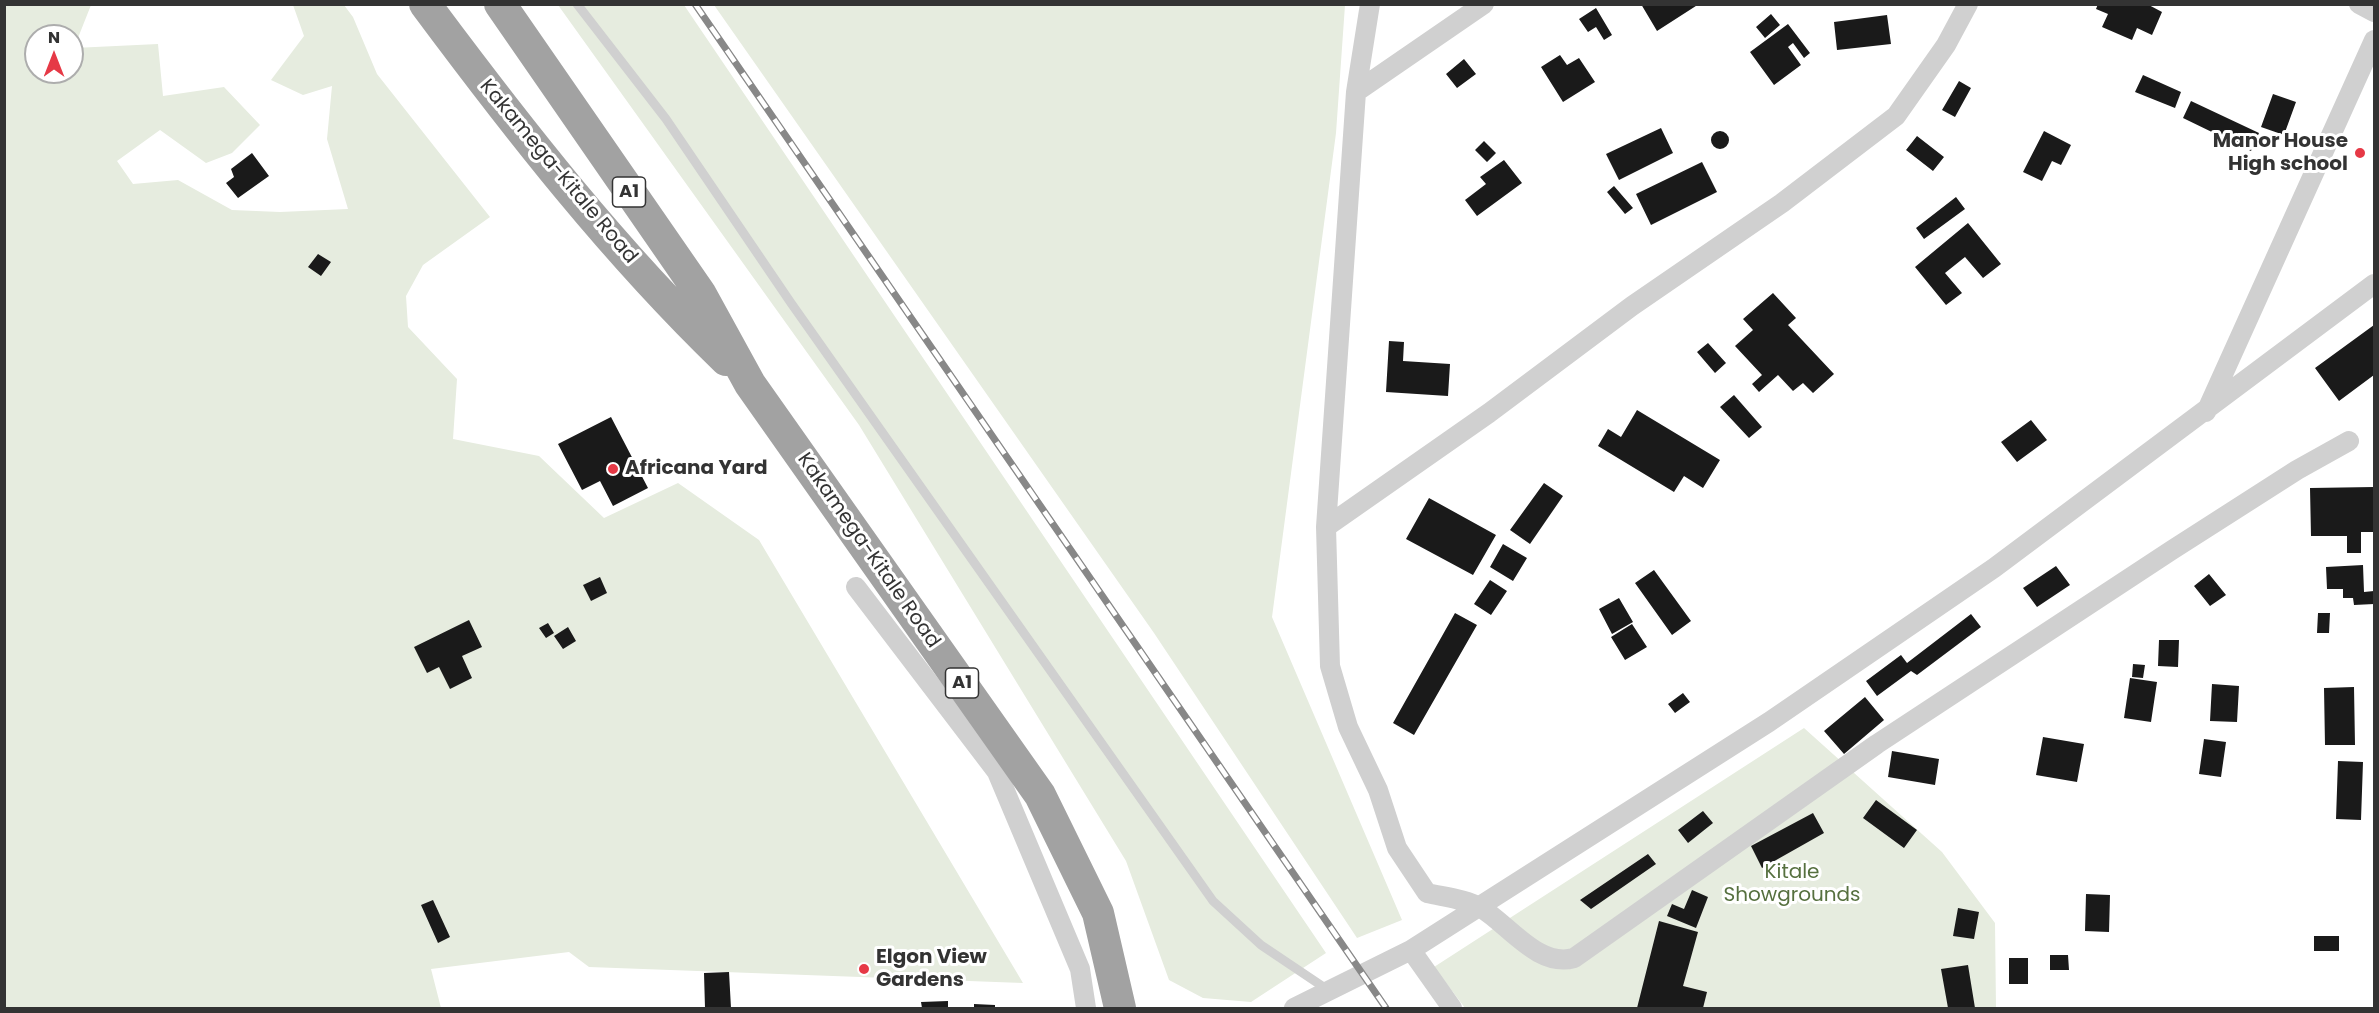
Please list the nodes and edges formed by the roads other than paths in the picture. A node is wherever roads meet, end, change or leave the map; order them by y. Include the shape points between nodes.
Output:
1 (425, 4) edge
2 (500, 4) edge
3 (577, 4) edge
4 (1370, 4) edge
5 (1484, 4) edge
6 (1968, 4) edge
7 (2359, 4) edge
8 (2374, 12) edge
9 (2374, 40) edge
10 (1356, 92) junction
11 (2374, 285) edge
12 (750, 384) junction
13 (2204, 414) junction
14 (2349, 441) dead end
15 (1326, 527) junction
16 (856, 587) dead end
17 (1479, 906) junction
18 (1411, 950) junction
19 (1331, 992) junction
20 (1086, 1008) edge
21 (1120, 1008) edge
22 (1294, 1008) edge
23 (1452, 1008) edge

1 - 12 highway, Kakamega-Kitale Road / A1 via 527,140 673,309
2 - 12 highway, Kakamega-Kitale Road / A1 via 700,293
3 - 19 lane via 672,129 1213,901 1261,945
4 - 10 street
5 - 10 street
6 - 15 street via 1946,45 1896,116 1782,203
7 - 8 street
9 - 13 street
10 - 15 street
11 - 13 street
12 - 21 highway, Kakamega-Kitale Road / A1 via 1041,795 1098,913
13 - 17 street via 1994,568 1769,722
14 - 17 street via 2172,550 1877,744 1574,958 1561,962 1547,958
15 - 17 street via 1330,666 1348,727 1378,790 1397,848 1427,893
16 - 20 street via 997,772 1080,969
17 - 18 street
18 - 19 street
18 - 23 street
19 - 22 street

